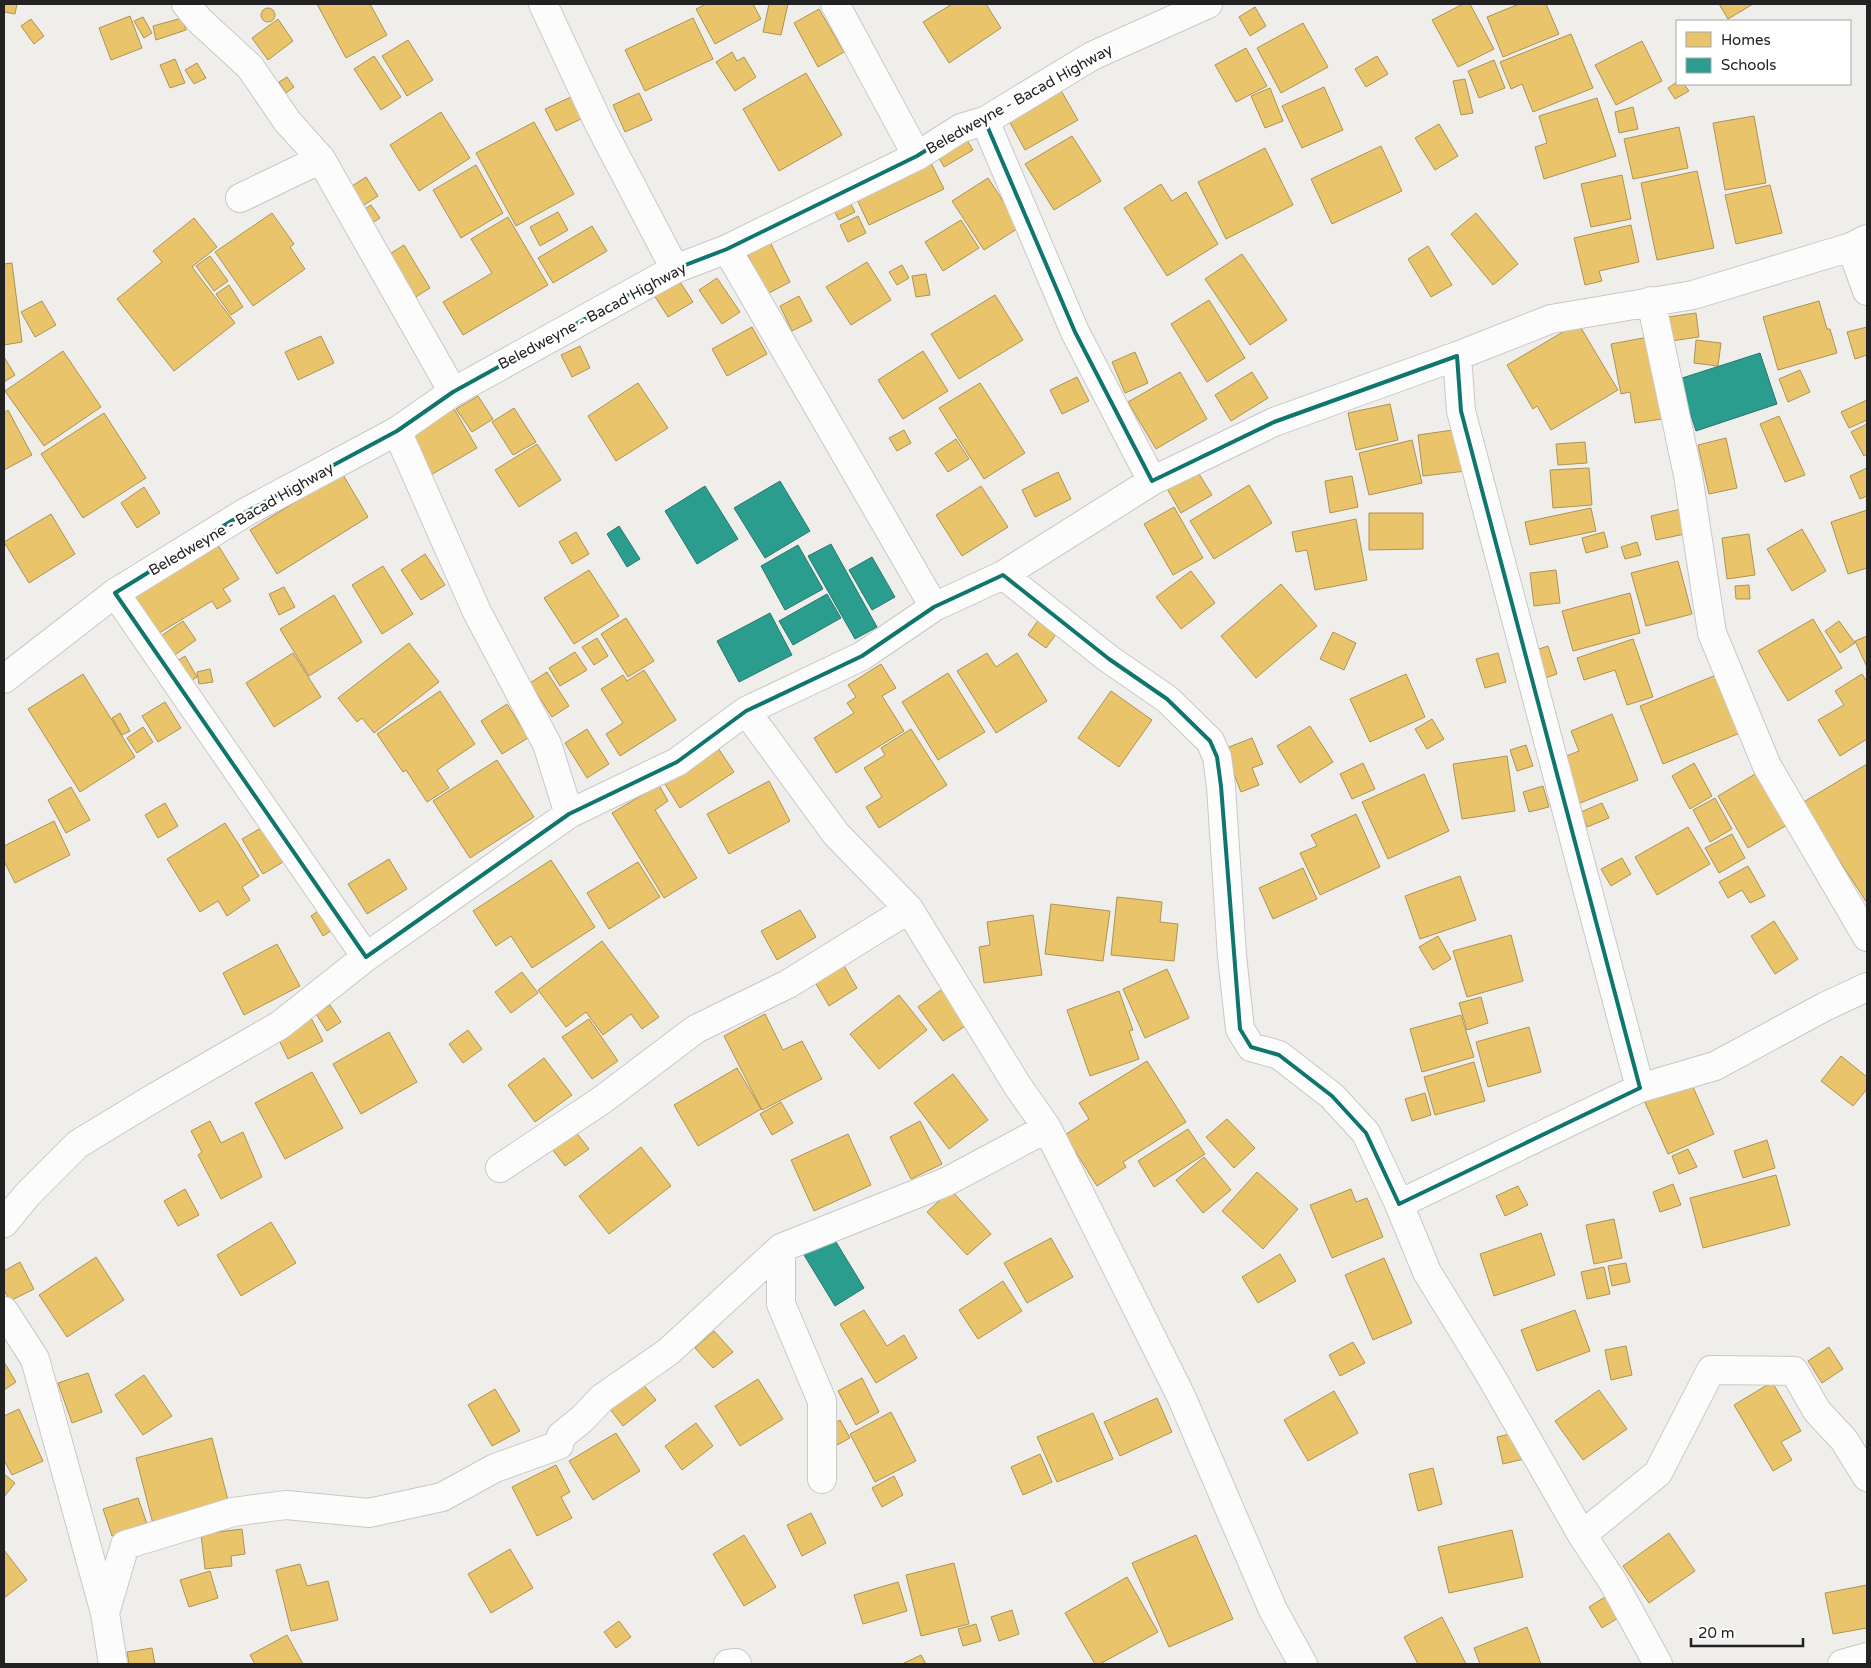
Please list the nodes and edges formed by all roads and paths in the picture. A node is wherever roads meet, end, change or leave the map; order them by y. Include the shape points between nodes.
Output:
1 (186, 4) edge
2 (543, 4) edge
3 (835, 4) edge
4 (1208, 4) edge
5 (985, 121) junction
6 (917, 156) junction
7 (321, 159) junction
8 (240, 198) dead end
9 (1859, 243) edge
10 (727, 248) junction
11 (675, 269) junction
12 (1867, 291) edge
13 (1651, 301) junction
14 (1457, 356) junction
15 (453, 392) junction
16 (397, 431) junction
17 (1152, 481) junction
18 (1003, 575) junction
19 (115, 593) junction
20 (934, 607) junction
21 (6, 672) edge
22 (746, 711) junction
23 (569, 814) junction
24 (909, 909) junction
25 (1867, 937) edge
26 (366, 957) junction
27 (1867, 987) edge
28 (1640, 1088) junction
29 (1047, 1128) junction
30 (500, 1168) dead end
31 (1399, 1204) junction
32 (4, 1223) edge
33 (781, 1248) junction
34 (4, 1312) edge
35 (1867, 1477) edge
36 (822, 1479) dead end
37 (1582, 1536) junction
38 (105, 1613) junction
39 (1867, 1657) edge
40 (113, 1664) edge
41 (728, 1664) edge
42 (737, 1664) edge
43 (1304, 1664) edge
44 (1658, 1664) edge
45 (1842, 1664) edge

1 - 7 street via 198,20 250,67 288,121
2 - 11 street via 599,124
3 - 6 street
4 - 5 street, Beledweyne - Bacad Highway via 1092,56
5 - 6 street, Beledweyne - Bacad Highway via 962,128
5 - 17 street via 1075,332
6 - 10 street, Beledweyne - Bacad Highway
7 - 8 street
7 - 15 street
9 - 12 street
9 - 13 street via 1693,294
10 - 11 street, Beledweyne - Bacad Highway
10 - 20 street
11 - 15 street, Beledweyne - Bacad Highway
13 - 14 street via 1551,319
13 - 25 street via 1688,475 1712,633 1767,766
14 - 17 street via 1274,422
14 - 28 street via 1461,411
15 - 16 street, Beledweyne - Bacad Highway
16 - 19 street, Beledweyne - Bacad Highway via 246,512
16 - 23 street via 477,612 548,744
17 - 18 street
18 - 20 street
18 - 31 street via 1109,659 1167,699 1210,741 1217,757 1221,786 1240,1029 1251,1047 1279,1055 1332,1096 1366,1133
19 - 21 street, Beledweyne - Bacad Highway
19 - 26 street
20 - 22 street via 862,656
22 - 23 street via 677,762
22 - 24 street via 836,834
23 - 26 street
24 - 29 street
24 - 30 street via 788,984 696,1029 602,1100
26 - 32 street via 280,1025 78,1144
27 - 28 street via 1714,1066
28 - 31 street
29 - 33 street via 946,1182
29 - 43 street via 1181,1396 1273,1610
31 - 37 street via 1427,1272
33 - 36 street via 781,1304 822,1401
33 - 38 street via 668,1352 602,1398 561,1436 559,1445 495,1468 442,1497 369,1513 286,1505 234,1512 125,1545
34 - 38 street via 35,1359
35 - 37 street via 1844,1440 1817,1411 1794,1371 1711,1370 1658,1473
37 - 44 street via 1613,1582
38 - 40 street
39 - 45 street
41 - 42 street

